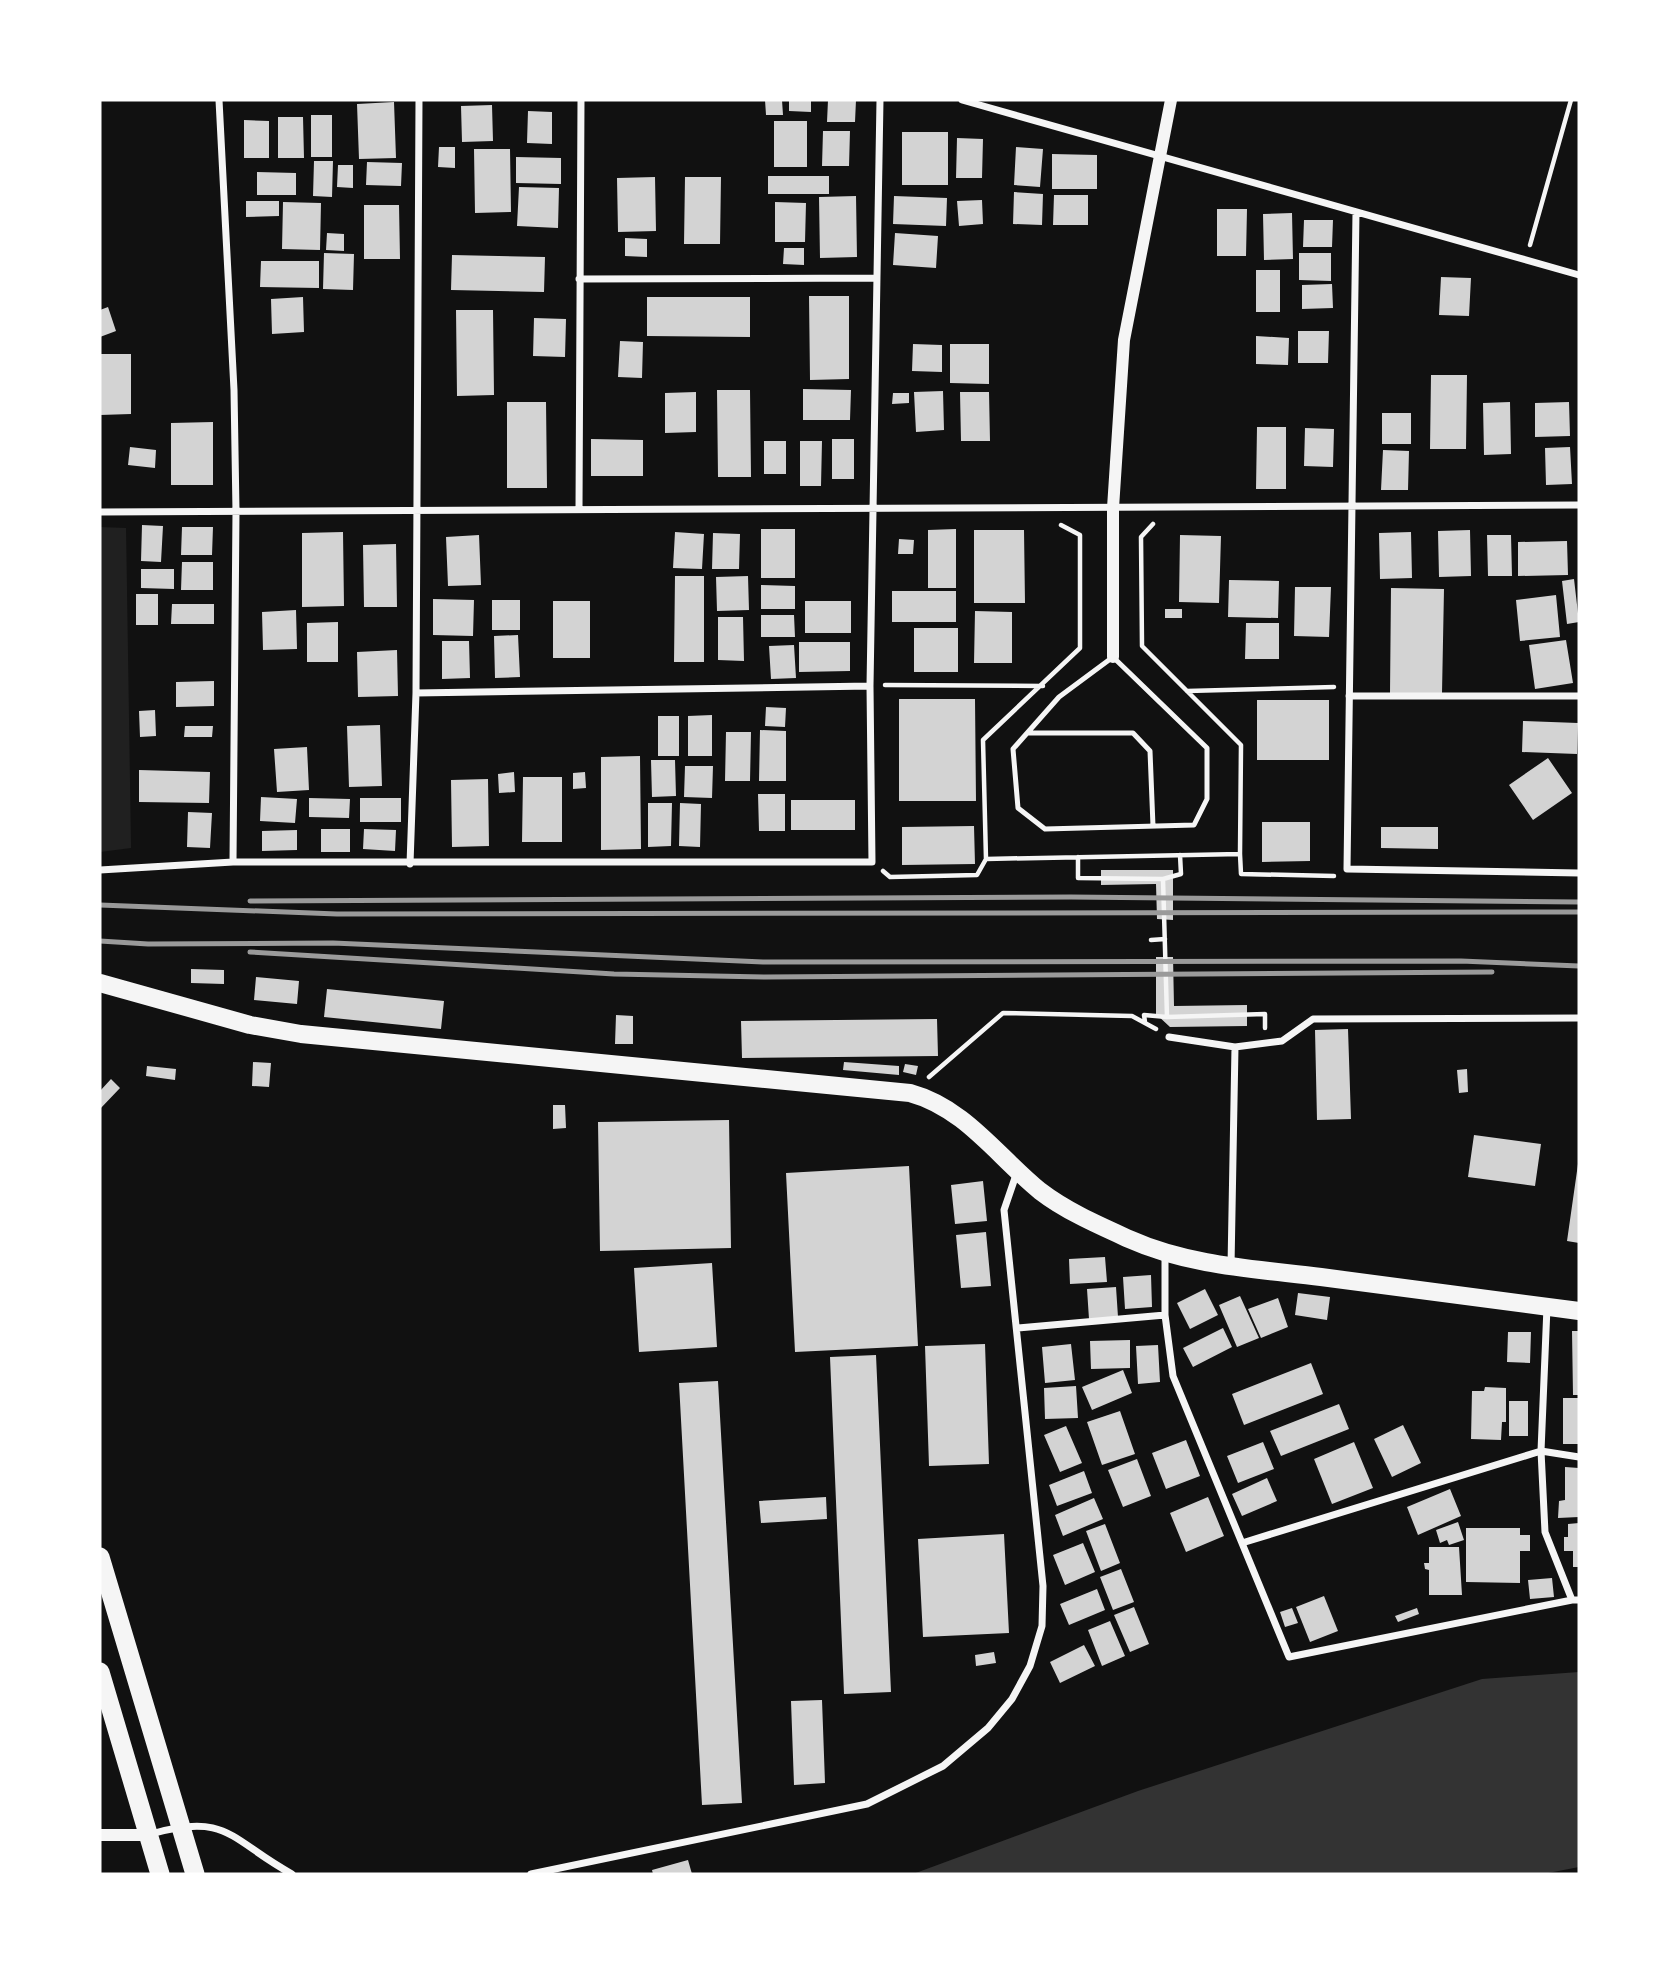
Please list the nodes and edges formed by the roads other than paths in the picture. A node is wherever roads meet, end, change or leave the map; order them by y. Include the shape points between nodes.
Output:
1 (219, 100) edge
2 (419, 100) edge
3 (581, 100) edge
4 (880, 100) edge
5 (962, 100) edge
6 (1171, 100) edge
7 (1159, 158) junction
8 (1356, 212) junction
9 (1579, 275) edge
10 (877, 278) junction
11 (579, 279) junction
12 (1579, 505) edge
13 (1113, 508) junction
14 (417, 509) junction
15 (579, 509) junction
16 (874, 509) junction
17 (1354, 509) junction
18 (236, 511) junction
19 (100, 512) edge
20 (1113, 657) junction
21 (870, 686) junction
22 (415, 693) junction
23 (1349, 696) junction
24 (1579, 696) edge
25 (1028, 733) junction
26 (1153, 826) junction
27 (233, 862) junction
28 (410, 864) junction
29 (100, 870) edge
30 (1579, 873) edge
31 (100, 983) edge
32 (1579, 1018) edge
33 (1169, 1037) road end
34 (1235, 1047) junction
35 (1017, 1171) junction
36 (1165, 1252) junction
37 (1231, 1266) junction
38 (1548, 1306) junction
39 (1579, 1311) edge
40 (1165, 1315) junction
41 (1018, 1328) junction
42 (1541, 1451) junction
43 (1579, 1457) edge
44 (1242, 1543) junction
45 (100, 1557) edge
46 (1576, 1600) edge
47 (100, 1672) edge
48 (105, 1712) edge
49 (181, 1826) junction
50 (100, 1835) edge
51 (148, 1835) junction
52 (160, 1874) edge
53 (195, 1874) edge
54 (292, 1874) edge
55 (531, 1874) edge

1 - 18 street
2 - 14 street
3 - 11 street
4 - 10 street
5 - 7 street
6 - 7 street
7 - 8 street
7 - 13 street via 1124,340
8 - 9 street
8 - 17 street
10 - 11 street
10 - 16 street
11 - 15 street
12 - 17 street
13 - 16 street
13 - 17 street
13 - 20 street
14 - 15 street
14 - 18 street
14 - 22 street
15 - 16 street
16 - 21 street
17 - 23 street
18 - 19 street
18 - 27 street
20 - 25 lane via 1059,697
20 - 26 lane via 1207,748 1207,799 1194,825
21 - 22 street
21 - 28 street via 872,862
22 - 28 street
23 - 24 street
23 - 30 street via 1347,869
25 - 26 lane via 1133,733 1150,751
25 - 26 lane via 1013,749 1018,808 1045,829
27 - 28 street
27 - 29 street
31 - 35 main road via 250,1025 302,1034 910,1093 955,1112
32 - 34 street via 1313,1019 1282,1041
33 - 34 street
34 - 37 street
35 - 36 main road via 1070,1210
35 - 41 street via 1004,1210
36 - 37 main road
36 - 40 street
37 - 38 main road
38 - 39 main road
38 - 42 street
40 - 41 street
40 - 44 street via 1173,1376
41 - 55 street via 1044,1586 1042,1626 1030,1666 988,1728 943,1766 867,1804
42 - 43 street
42 - 44 street
42 - 46 street via 1545,1532
44 - 46 street via 1289,1657
45 - 49 highway
47 - 48 highway
48 - 51 highway
49 - 51 street
49 - 53 highway
49 - 54 street via 219,1828
50 - 51 street
51 - 52 highway

